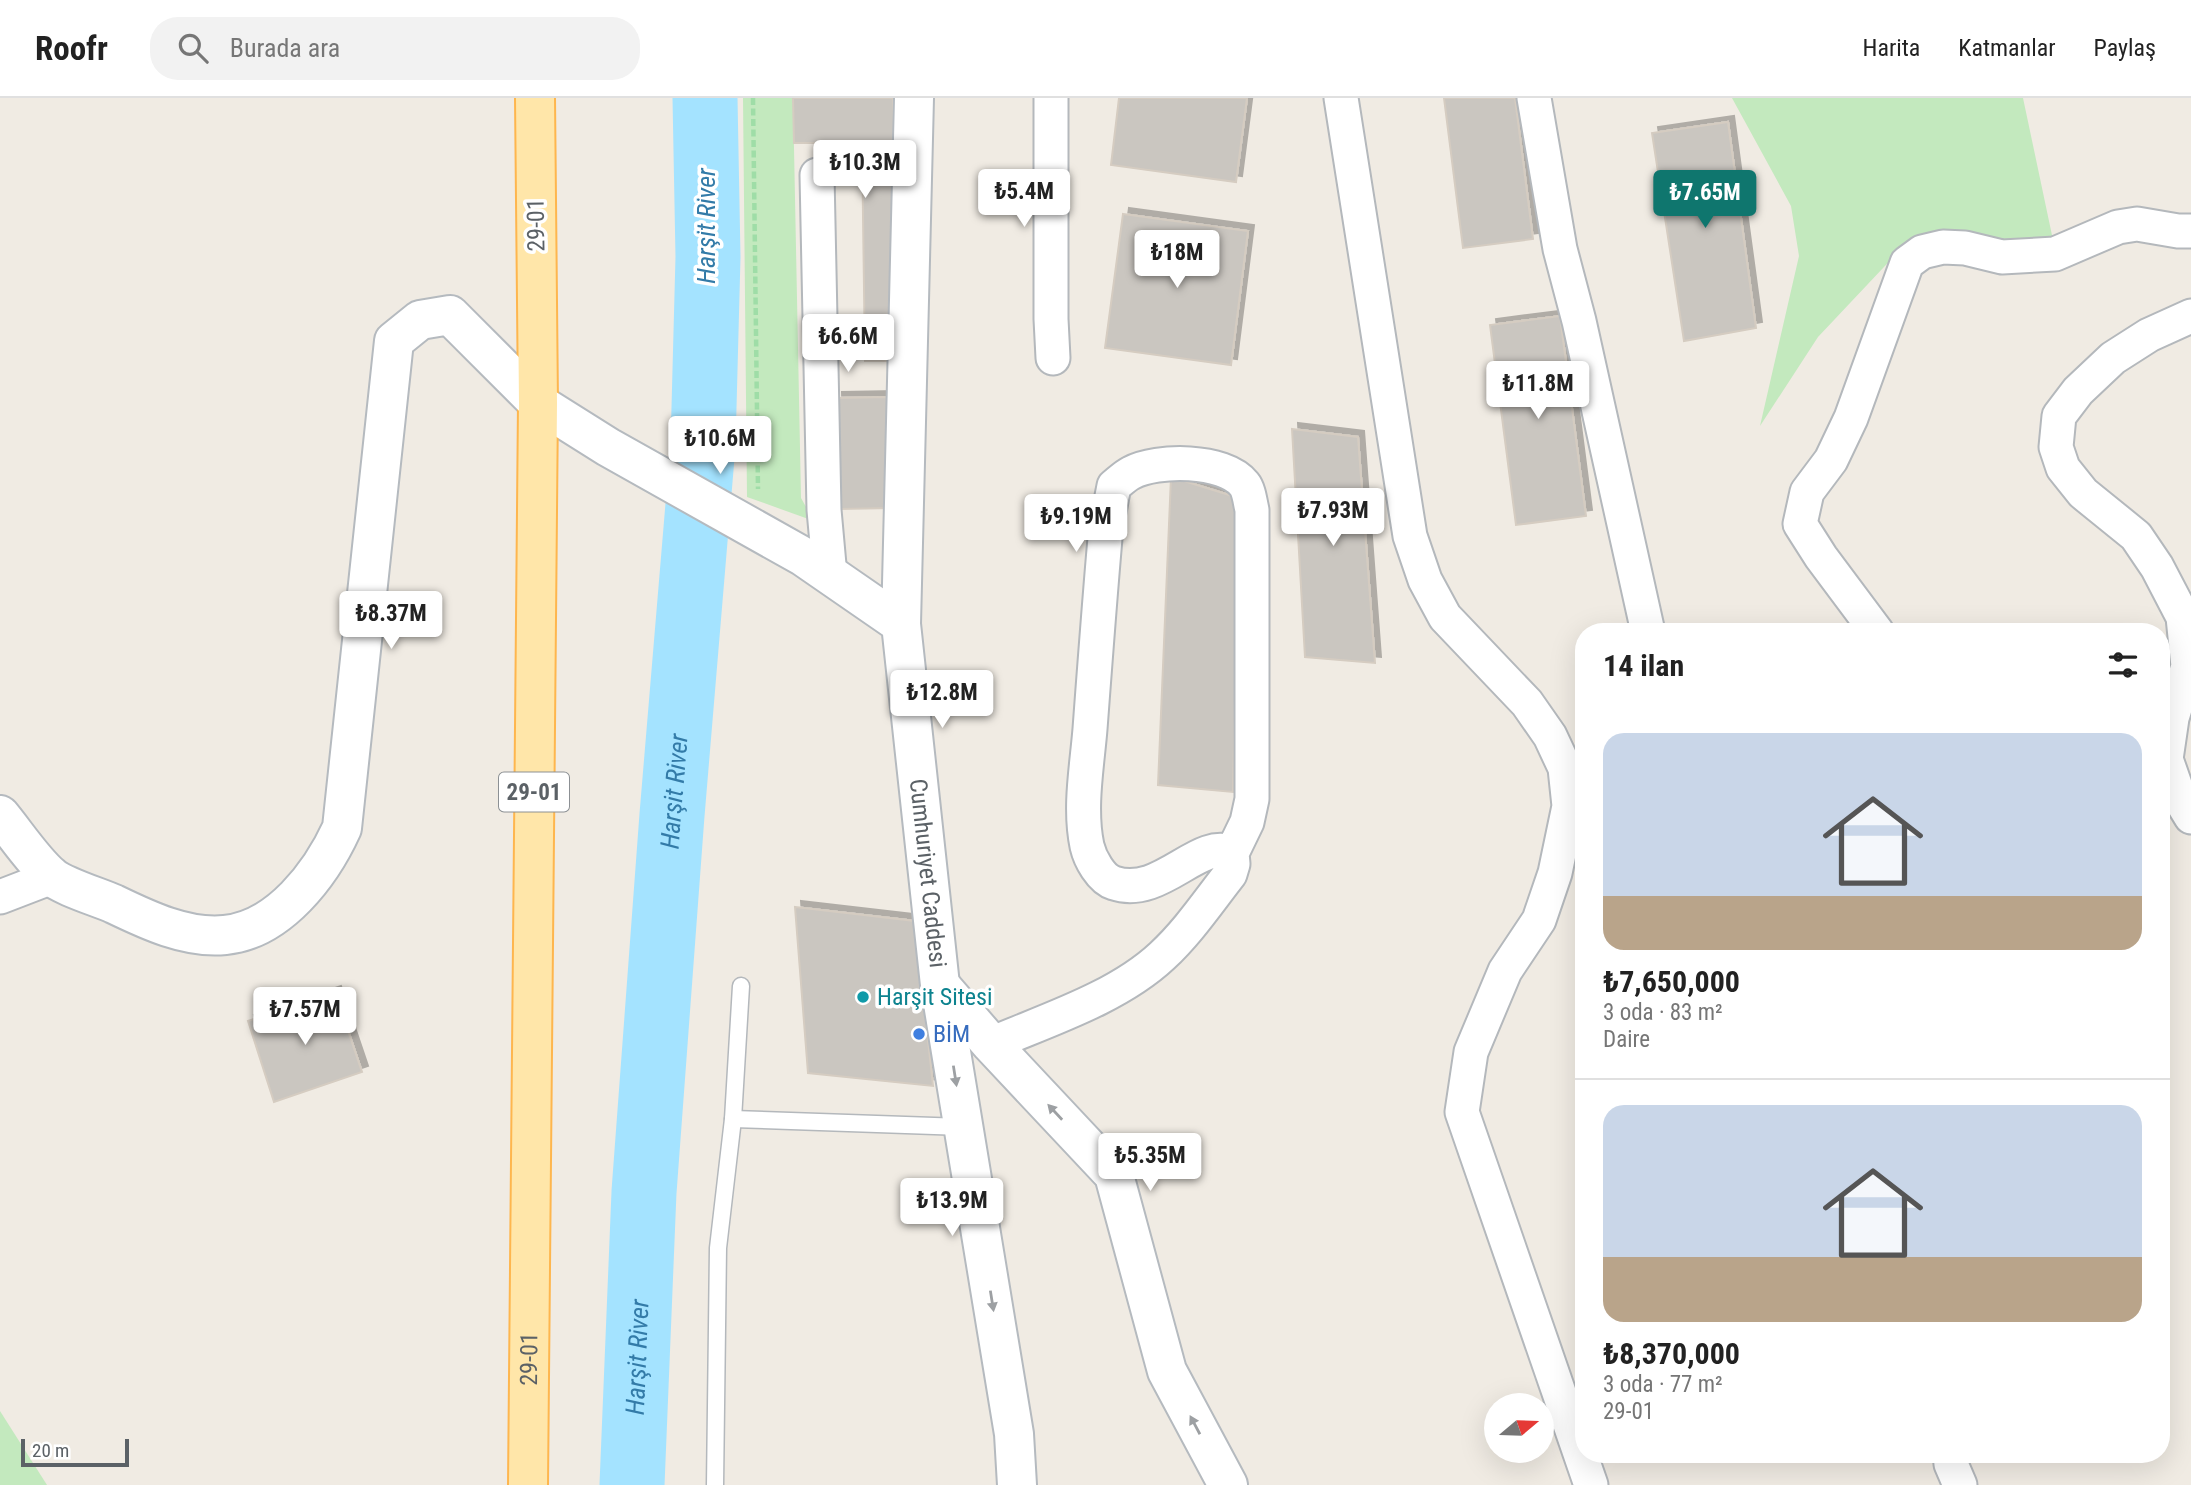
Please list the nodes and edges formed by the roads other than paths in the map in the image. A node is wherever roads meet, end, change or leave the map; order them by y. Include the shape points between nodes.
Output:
1 (534, 98) edge
2 (915, 98) edge
3 (1051, 98) edge
4 (1340, 98) edge
5 (1534, 98) edge
6 (817, 175) dead end
7 (2191, 231) edge
8 (2191, 316) edge
9 (1053, 358) dead end
10 (538, 403) junction
11 (817, 567) junction
12 (1646, 623) edge
13 (1870, 623) edge
14 (901, 624) junction
15 (2170, 732) edge
16 (2170, 770) edge
17 (0, 815) edge
18 (2191, 817) edge
19 (1232, 853) junction
20 (52, 877) junction
21 (0, 897) edge
22 (940, 985) junction
23 (741, 986) dead end
24 (991, 1044) junction
25 (733, 1119) junction
26 (964, 1127) junction
27 (1575, 1439) edge
28 (1583, 1463) edge
29 (1953, 1463) edge
30 (528, 1485) edge
31 (715, 1485) edge
32 (1017, 1485) edge
33 (1228, 1485) edge
34 (1591, 1485) edge
35 (1960, 1485) edge

1 - 10 main road, 29-01 / 29-01
2 - 14 main road, Cumhuriyet Caddesi
3 - 9 street
4 - 27 street via 1410,536 1425,580 1445,617 1527,703 1565,768 1569,806 1555,873 1539,920 1504,971 1471,1052 1462,1112
5 - 12 street via 1560,249
6 - 11 street via 824,510
7 - 13 street via 2118,227 2055,254 2002,257 1943,247 1922,252 1907,263 1851,418 1831,460 1807,492 1800,524
8 - 15 street via 2113,358 2078,391 2059,416 2056,447 2063,468 2083,493 2136,536 2183,617 2188,666
10 - 11 main road
10 - 20 main road via 450,314 421,320 394,341 342,828 331,852 298,894 256,927 225,935 192,933
10 - 30 main road, 29-01 / 29-01
11 - 14 main road
14 - 22 main road, Cumhuriyet Caddesi
16 - 18 street
17 - 20 main road
19 - 19 street via 1252,800 1252,510 1244,484 1227,472 1197,463 1161,465 1132,472 1114,486 1105,527 1084,799 1087,847 1101,875 1113,883 1139,886 1207,851 1223,848
19 - 24 street via 1230,874 1161,957 1085,1004
20 - 21 street
22 - 24 main road
22 -> 26 main road, Cumhuriyet Caddesi
23 - 25 lane
33 -> 24 main road via 1167,1371 1114,1175
25 - 26 lane
25 - 31 lane via 719,1248
26 -> 32 main road, Cumhuriyet Caddesi via 1014,1434
28 - 34 street
29 - 35 street

